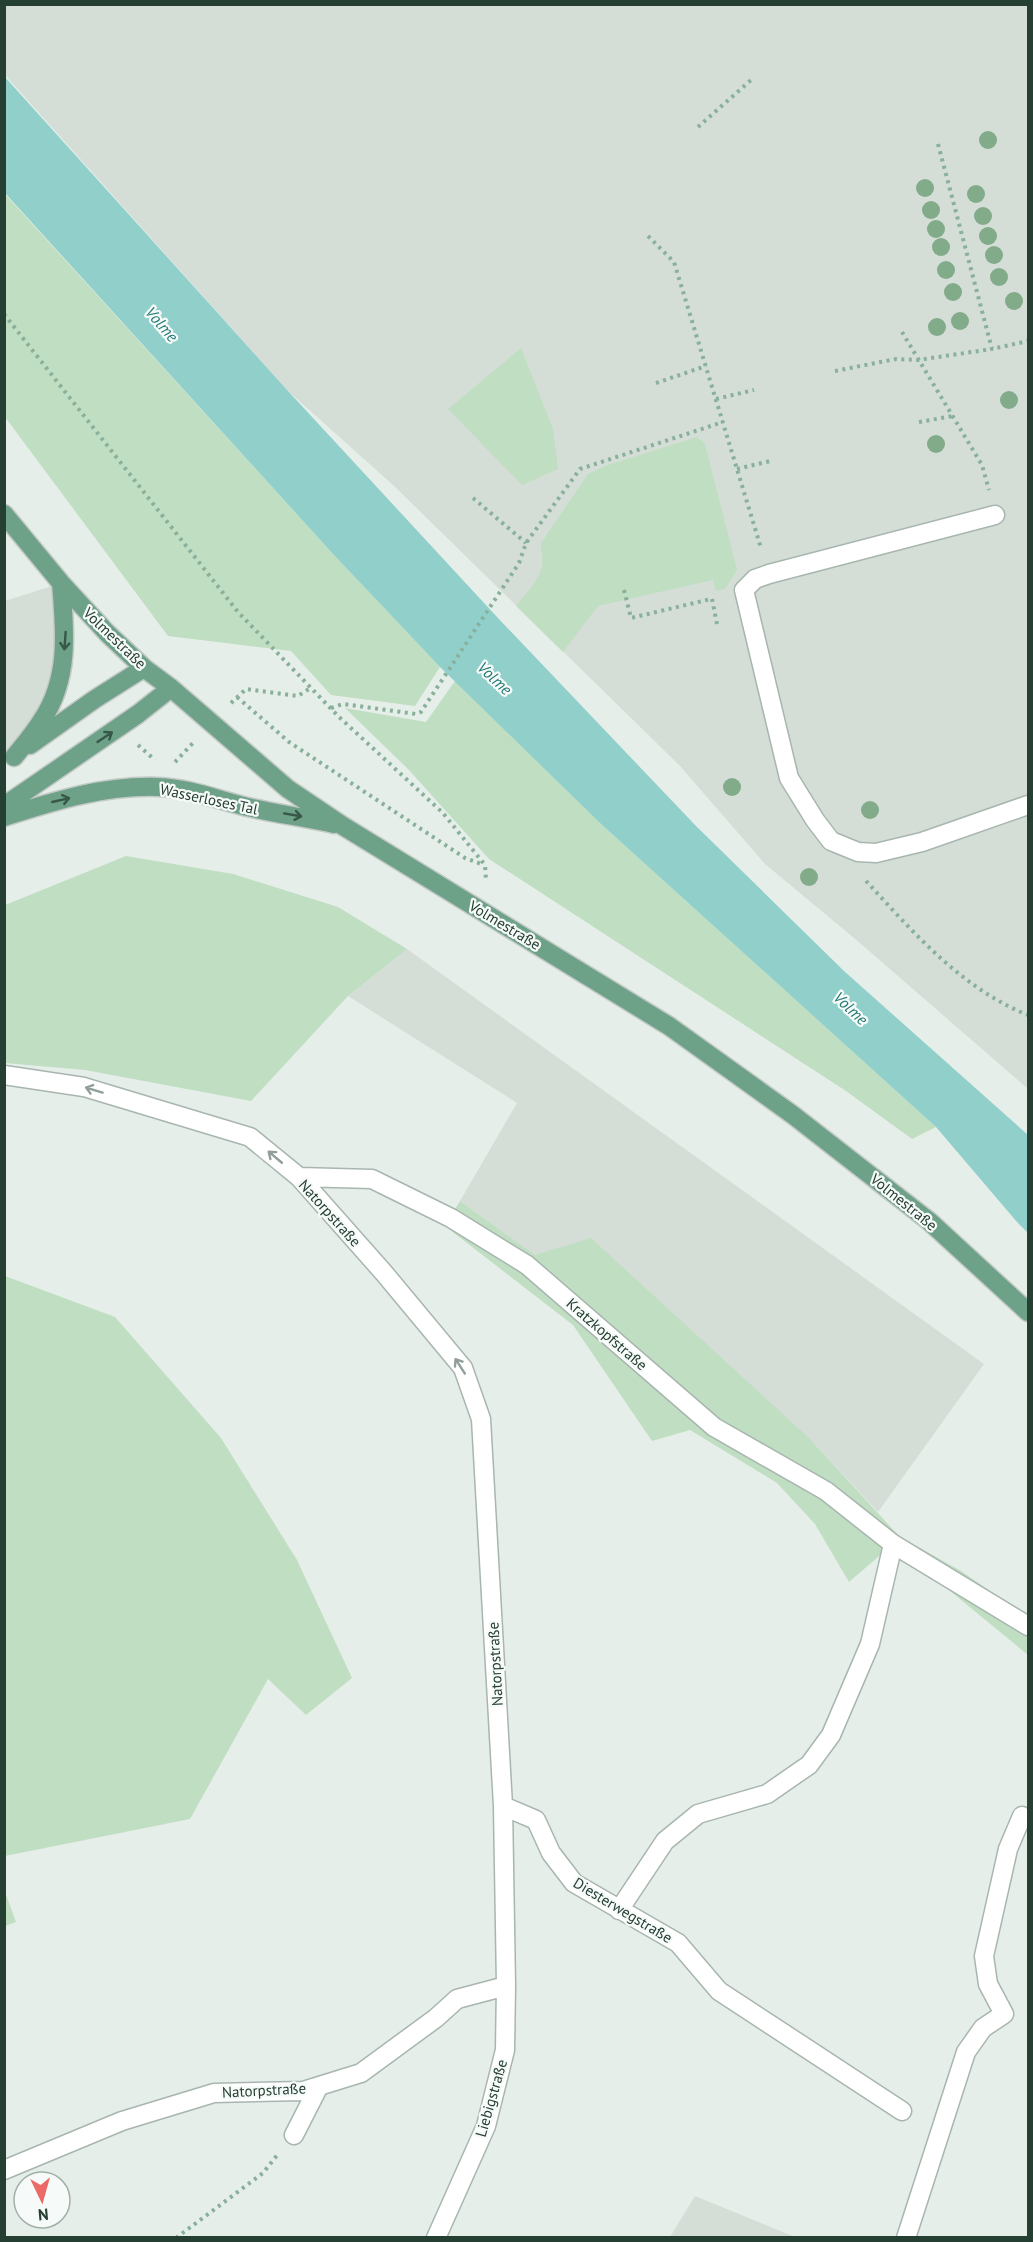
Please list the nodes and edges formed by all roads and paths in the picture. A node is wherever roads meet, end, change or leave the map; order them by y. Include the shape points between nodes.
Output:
1 (751, 80) dead end
2 (698, 127) dead end
3 (938, 144) dead end
4 (648, 236) dead end
5 (4, 314) edge
6 (902, 332) dead end
7 (1029, 340) edge
8 (992, 349) junction
9 (918, 360) junction
10 (706, 366) junction
11 (835, 370) dead end
12 (656, 383) dead end
13 (754, 390) dead end
14 (716, 399) junction
15 (953, 416) junction
16 (723, 422) junction
17 (919, 422) dead end
18 (770, 461) dead end
19 (737, 469) junction
20 (473, 498) dead end
21 (4, 514) edge
22 (995, 515) joint
23 (526, 543) junction
24 (769, 574) junction
25 (61, 583) junction
26 (624, 590) dead end
27 (711, 599) dead end
28 (144, 668) junction
29 (312, 687) junction
30 (171, 688) junction
31 (246, 689) dead end
32 (237, 697) dead end
33 (331, 708) junction
34 (212, 723) junction
35 (9, 761) edge
36 (158, 787) junction
37 (1029, 805) edge
38 (4, 806) edge
39 (4, 817) edge
40 (343, 826) junction
41 (858, 852) junction
42 (1029, 1015) edge
43 (4, 1075) edge
44 (299, 1177) junction
45 (1029, 1312) edge
46 (893, 1544) junction
47 (1029, 1626) edge
48 (503, 1806) junction
49 (1022, 1816) dead end
50 (619, 1910) junction
51 (506, 1986) junction
52 (319, 2086) junction
53 (902, 2111) dead end
54 (294, 2135) joint
55 (4, 2170) edge
56 (176, 2238) edge
57 (436, 2238) edge
58 (906, 2238) edge

1 - 2 path
3 - 8 path
4 - 10 path via 674,262
5 - 29 path via 238,612
6 - 9 path
7 - 8 path
8 - 9 path
9 - 11 path via 896,359
9 - 15 path
10 - 12 path
10 - 14 path
13 - 14 path
14 - 16 path
15 - 17 path
15 - 22 path via 982,465
16 - 19 path
16 - 23 path via 580,469
18 - 19 path
19 - 24 path
20 - 23 path
21 - 25 main road, Volmestraße
22 - 24 street
23 - 33 path via 519,563 421,712 343,704
24 - 41 street via 755,579 744,590 789,778 831,841
25 - 28 main road, Volmestraße
25 -> 35 main road via 66,634 62,675 44,718
26 - 27 path via 631,618
28 - 30 main road, Volmestraße
28 - 35 main road
29 - 31 path via 298,696
29 - 33 path
30 - 34 main road, Volmestraße
38 -> 30 main road
32 - 33 path via 289,742 337,775 465,858 485,865 443,813
34 - 36 path via 168,770
34 - 40 main road, Volmestraße via 288,789
39 -> 36 main road, Wasserloses Tal via 109,789
36 -> 40 main road, Wasserloses Tal
37 - 41 street via 922,842 876,853
40 - 45 main road, Volmestraße via 669,1026 794,1115 929,1221
41 - 42 path via 862,876 922,942 976,986
44 -> 43 street, Natorpstraße via 250,1137 84,1087
44 - 46 street, Kratzkopfstraße via 372,1179 451,1218 508,1253 527,1265 714,1427 826,1491
48 -> 44 street, Natorpstraße via 482,1419 463,1368
46 - 47 street, Kratzkopfstraße
46 - 50 street via 870,1644 831,1735 808,1765 791,1779 767,1794 698,1815 665,1841
48 - 50 street, Diesterwegstraße via 536,1820 552,1853 574,1883
48 - 51 street, Natorpstraße
49 - 58 street via 1008,1849 984,1956 988,1984 1004,2014 983,2028 966,2052
50 - 53 street, Diesterwegstraße via 678,1943 719,1991
51 - 52 street, Natorpstraße via 457,1999 361,2073
51 - 57 street, Liebigstraße via 505,2050 486,2127
52 - 54 street
52 - 55 street, Natorpstraße via 303,2091 214,2093 122,2121
54 - 56 path via 263,2173

